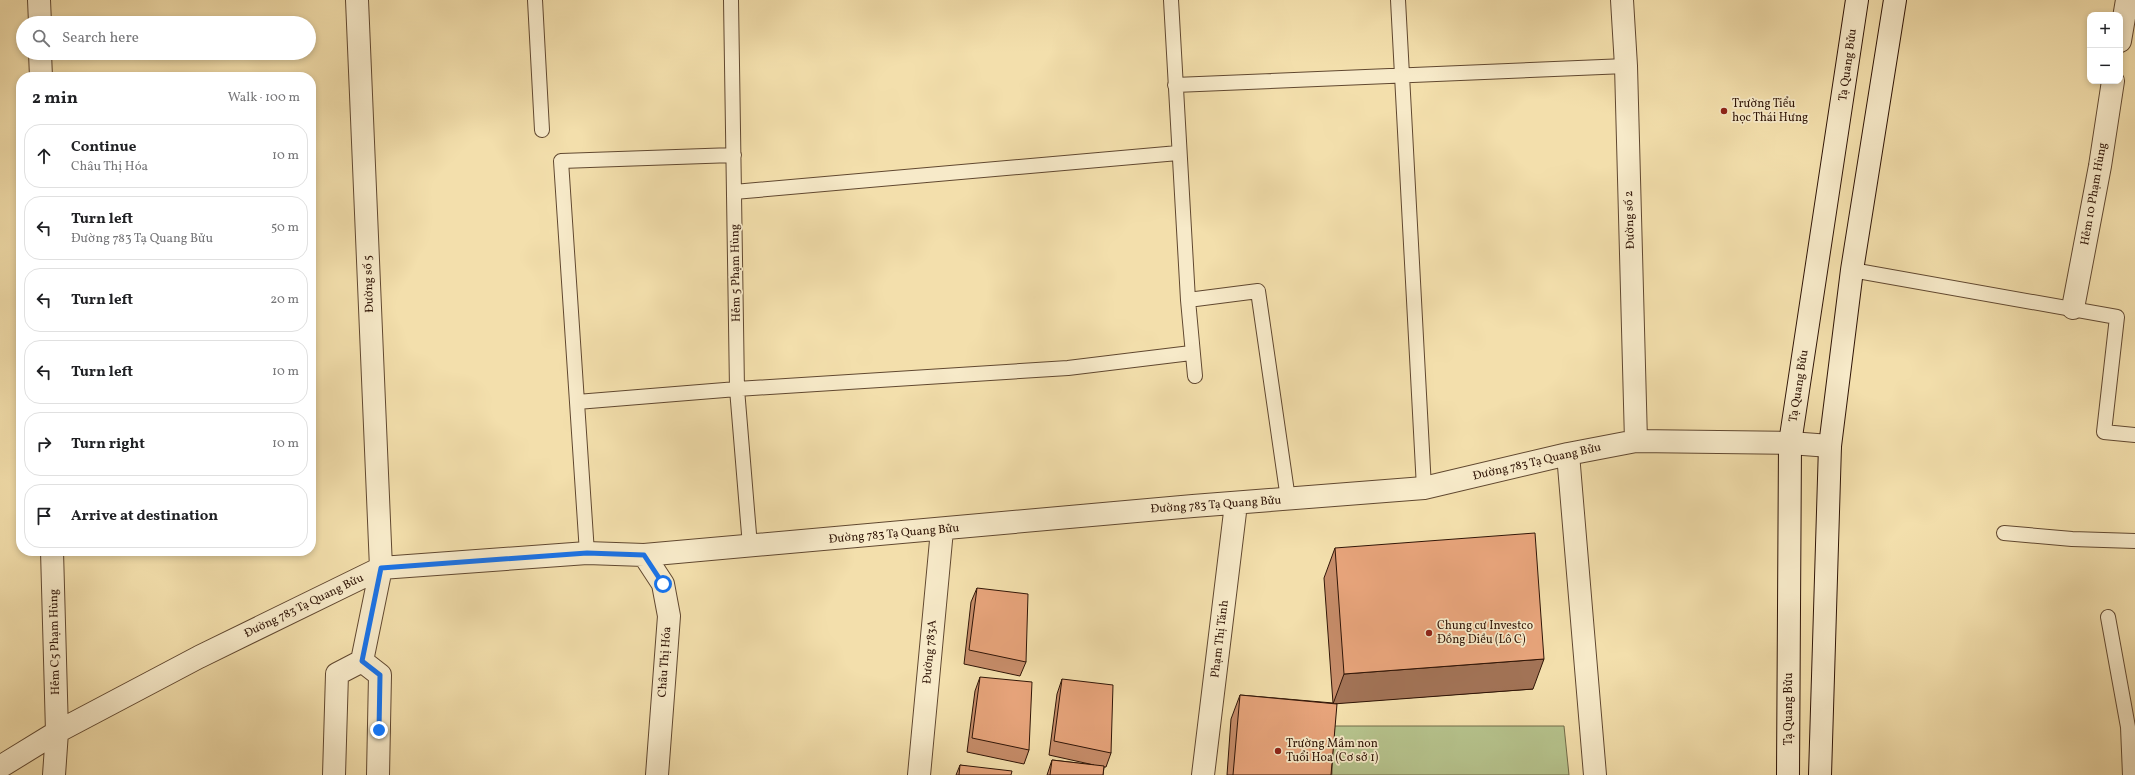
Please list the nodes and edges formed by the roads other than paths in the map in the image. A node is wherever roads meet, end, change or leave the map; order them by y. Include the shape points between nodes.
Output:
1 (39, 0) edge
2 (357, 0) edge
3 (535, 0) edge
4 (731, 0) edge
5 (1171, 0) edge
6 (1398, 0) edge
7 (1622, 0) edge
8 (1857, 0) edge
9 (1894, 0) edge
10 (2126, 0) edge
11 (40, 16) edge
12 (2123, 20) edge
13 (40, 60) edge
14 (1626, 66) junction
15 (41, 72) edge
16 (1402, 76) junction
17 (2113, 84) edge
18 (1175, 85) junction
19 (542, 130) dead end
20 (1178, 153) junction
21 (734, 155) junction
22 (734, 192) junction
23 (1852, 270) junction
24 (1188, 300) junction
25 (2073, 308) junction
26 (1191, 353) junction
27 (1194, 376) dead end
28 (738, 389) junction
29 (577, 402) junction
30 (2135, 435) edge
31 (1636, 441) junction
32 (1790, 443) junction
33 (1830, 446) junction
34 (1568, 454) junction
35 (1424, 488) junction
36 (1288, 500) junction
37 (1236, 504) junction
38 (942, 530) junction
39 (2004, 533) dead end
40 (2135, 540) edge
41 (750, 546) junction
42 (587, 553) junction
43 (644, 555) junction
44 (52, 556) edge
45 (381, 568) junction
46 (2108, 617) dead end
47 (362, 661) junction
48 (2131, 726) edge
49 (57, 732) junction
50 (0, 767) edge
51 (54, 775) edge
52 (334, 775) edge
53 (378, 775) edge
54 (657, 775) edge
55 (919, 775) edge
56 (1203, 775) edge
57 (1595, 775) edge
58 (1788, 775) edge
59 (1820, 775) edge
60 (2130, 775) edge

1 - 11 street
2 - 45 street, Đường số 5
3 - 19 lane
4 - 21 lane, Hẻm 5 Phạm Hùng
5 - 18 lane
6 - 16 lane
7 - 14 street, Đường số 2
8 - 32 street, Tạ Quang Bửu
9 - 23 street
10 - 12 street
13 - 15 street
14 - 16 lane
14 - 31 street, Đường số 2
16 - 18 lane
16 - 35 lane
17 - 25 street, Hẻm 10 Phạm Hùng
18 - 20 lane
20 - 22 lane
20 - 24 lane
21 - 22 lane, Hẻm 5 Phạm Hùng
21 - 29 lane via 561,161
22 - 28 lane, Hẻm 5 Phạm Hùng
23 - 25 lane
23 - 33 street
24 - 26 lane
24 - 36 lane via 1258,291
25 - 30 lane via 2117,317 2104,432
26 - 27 lane
26 - 28 lane via 1068,368
28 - 29 lane
28 - 41 lane, Hẻm 5 Phạm Hùng
29 - 42 lane
31 - 32 street, Đường 783 Tạ Quang Bửu
31 - 34 street, Đường 783 Tạ Quang Bửu
32 - 33 street, Đường 783 Tạ Quang Bửu
32 - 58 street, Tạ Quang Bửu
33 - 59 street
34 - 35 street, Đường 783 Tạ Quang Bửu
34 - 57 street
35 - 36 street, Đường 783 Tạ Quang Bửu
36 - 37 street, Đường 783 Tạ Quang Bửu
37 - 38 street, Đường 783 Tạ Quang Bửu
37 - 56 street, Phạm Thị Tánh
38 - 41 street, Đường 783 Tạ Quang Bửu
38 - 55 street, Đường 783A
39 - 40 lane via 2072,540
41 - 43 street, Đường 783 Tạ Quang Bửu
42 - 43 street, Đường 783 Tạ Quang Bửu
42 - 45 street, Đường 783 Tạ Quang Bửu
43 - 54 street, Châu Thị Hóa via 663,584 668,616
44 - 49 street, Hẻm C5 Phạm Hùng
45 - 47 street, Đường số 5
45 - 49 street, Đường 783 Tạ Quang Bửu via 199,657
46 - 48 lane
47 - 52 street via 337,674
47 - 53 street via 380,675
48 - 60 lane
49 - 50 street, Đường 783 Tạ Quang Bửu
49 - 51 street, Hẻm C5 Phạm Hùng

